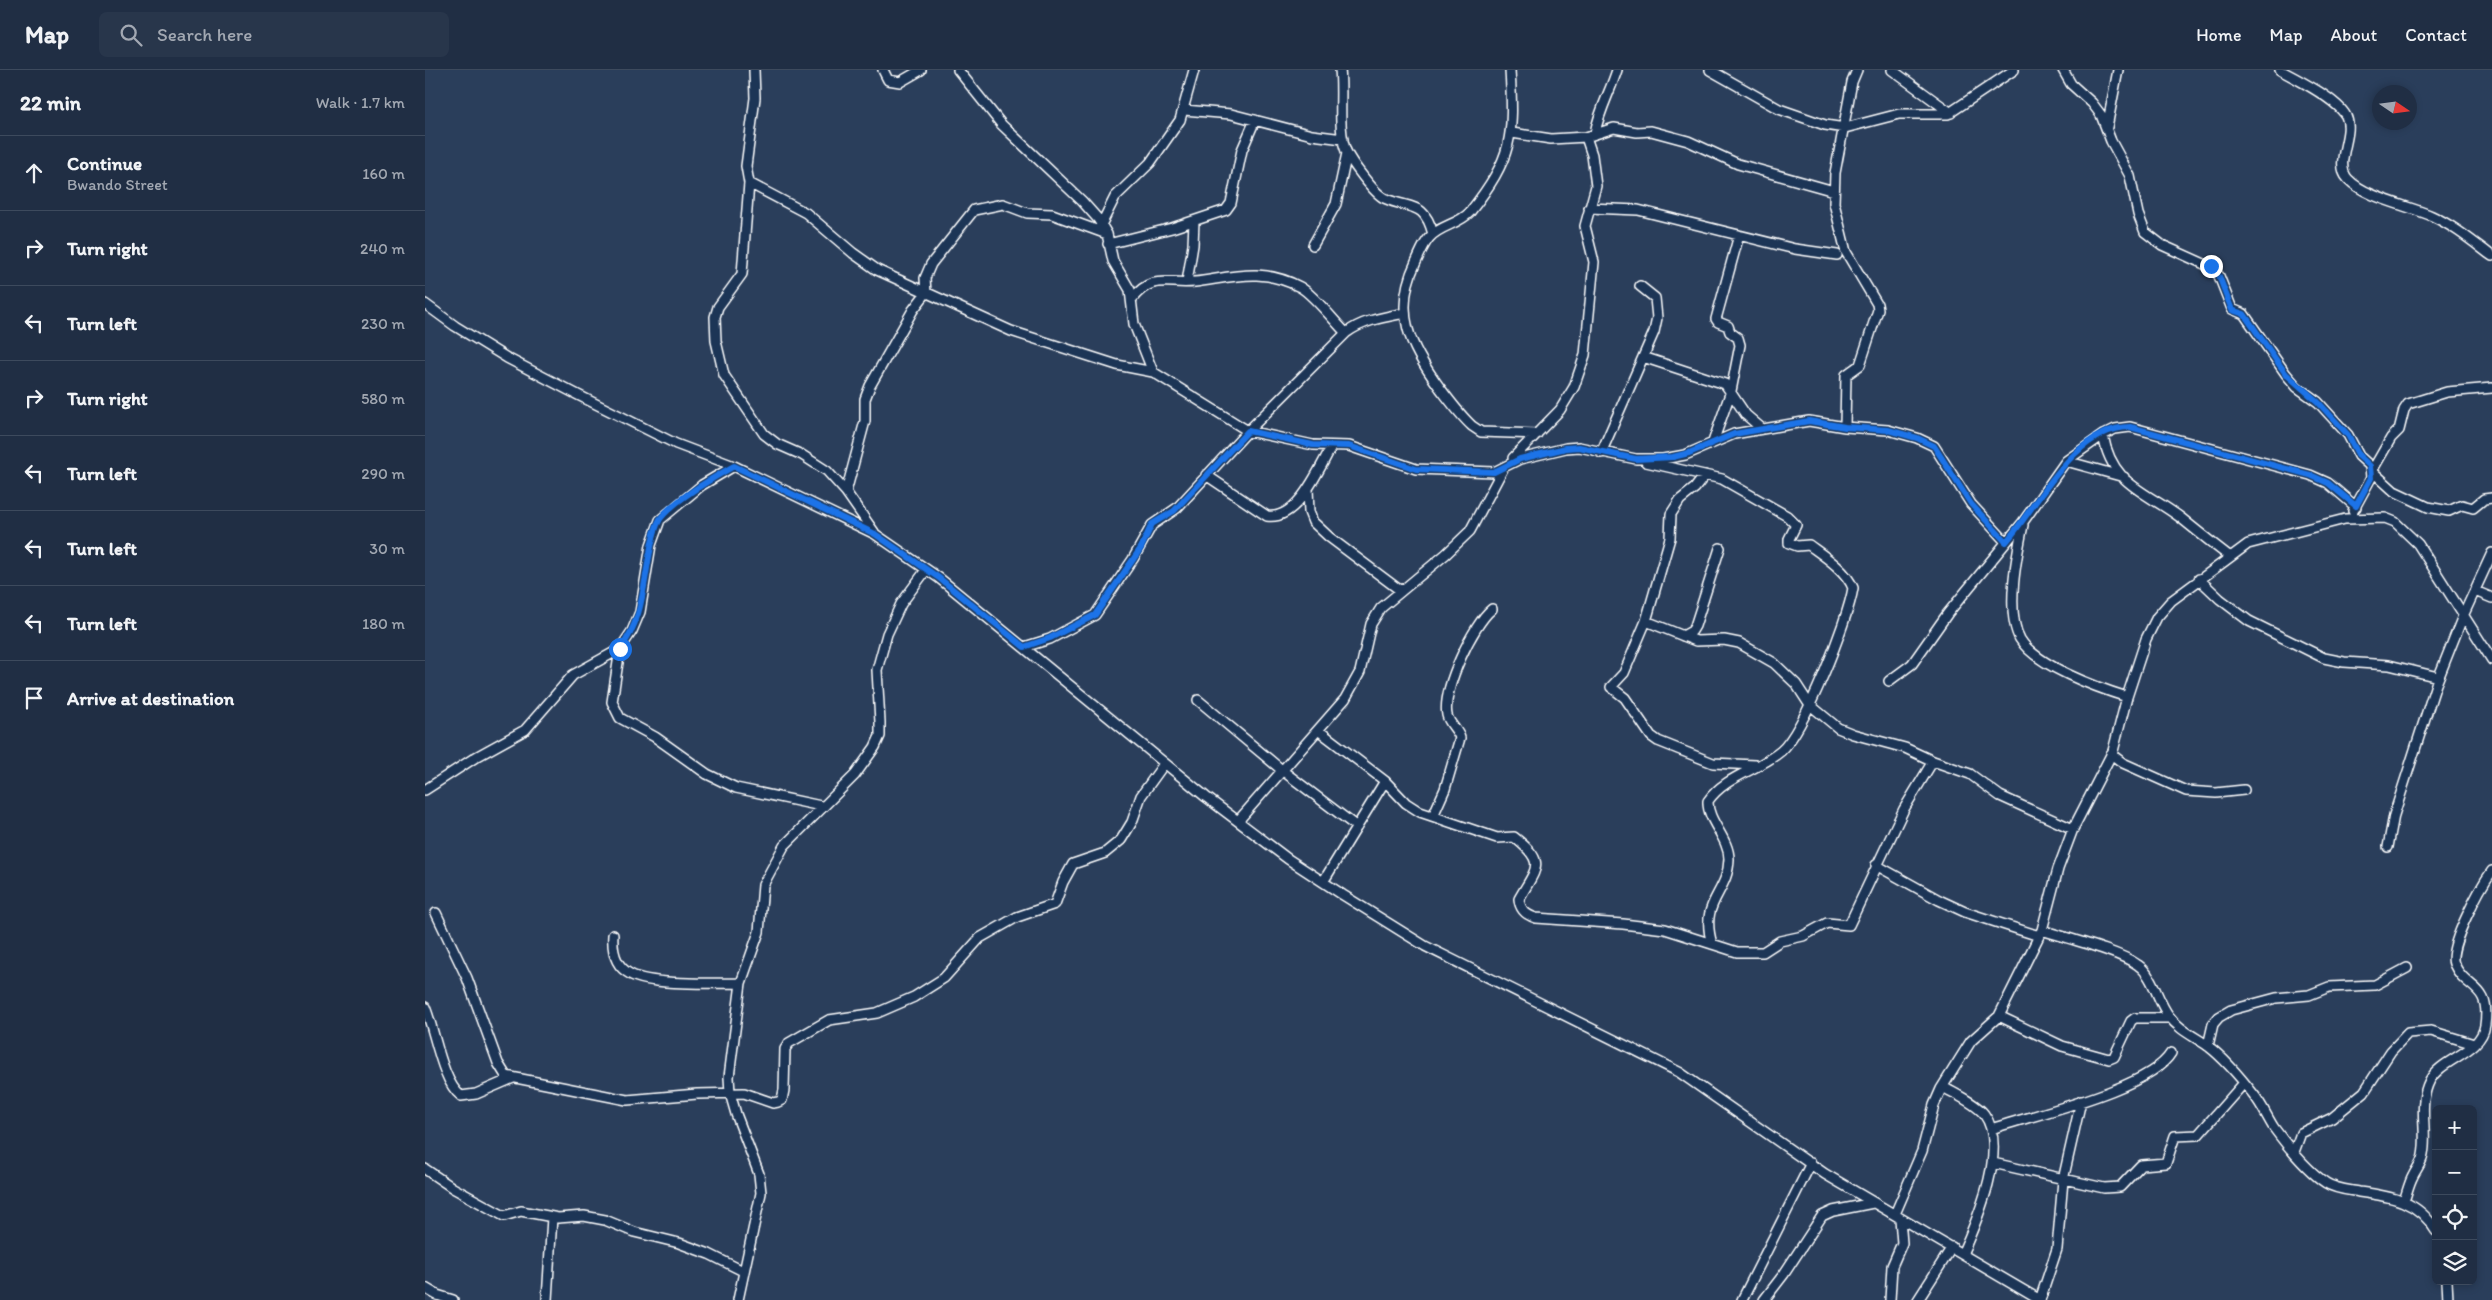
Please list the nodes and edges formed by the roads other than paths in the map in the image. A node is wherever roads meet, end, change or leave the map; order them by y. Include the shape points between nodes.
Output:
1 (754, 70) edge
2 (883, 70) edge
3 (921, 70) edge
4 (958, 70) edge
5 (1194, 70) edge
6 (1340, 70) edge
7 (1510, 70) edge
8 (1617, 70) edge
9 (1710, 70) edge
10 (1857, 70) edge
11 (1892, 70) edge
12 (2014, 70) edge
13 (2063, 70) edge
14 (2118, 70) edge
15 (2280, 70) edge
16 (1184, 110) junction
17 (1951, 113) junction
18 (1255, 120) junction
19 (1845, 128) junction
20 (2107, 130) junction
21 (1512, 132) junction
22 (1595, 134) junction
23 (1586, 137) junction
24 (1343, 139) junction
25 (1347, 153) junction
26 (749, 182) junction
27 (1834, 191) junction
28 (1589, 208) junction
29 (1194, 221) junction
30 (1101, 225) junction
31 (1107, 234) junction
32 (1433, 234) junction
33 (1739, 235) junction
34 (1108, 244) junction
35 (1313, 245) dead end
36 (1837, 255) dead end
37 (2492, 256) edge
38 (1187, 282) junction
39 (1640, 286) dead end
40 (925, 293) junction
41 (1132, 298) junction
42 (425, 304) edge
43 (1405, 314) junction
44 (1346, 334) junction
45 (1643, 357) junction
46 (1153, 372) junction
47 (2492, 388) edge
48 (1731, 391) junction
49 (1761, 427) dead end
50 (1845, 427) junction
51 (1248, 431) junction
52 (1537, 434) junction
53 (2103, 434) junction
54 (1713, 442) junction
55 (1332, 446) junction
56 (1601, 453) junction
57 (1636, 459) junction
58 (2067, 461) junction
59 (734, 466) junction
60 (1505, 466) junction
61 (2372, 471) junction
62 (1207, 475) junction
63 (1705, 475) junction
64 (2124, 477) junction
65 (1307, 489) junction
66 (847, 492) junction
67 (2492, 498) edge
68 (2356, 506) junction
69 (2350, 518) junction
70 (2023, 522) junction
71 (875, 534) junction
72 (2006, 542) junction
73 (1720, 548) dead end
74 (2492, 553) edge
75 (2229, 556) junction
76 (926, 570) junction
77 (2199, 579) junction
78 (1401, 591) junction
79 (2475, 591) junction
80 (2492, 598) edge
81 (1493, 609) dead end
82 (2463, 616) junction
83 (1646, 621) junction
84 (1683, 636) junction
85 (1024, 647) junction
86 (620, 649) junction
87 (2492, 660) edge
88 (2438, 677) junction
89 (1889, 681) dead end
90 (2127, 697) junction
91 (1198, 700) dead end
92 (1809, 704) junction
93 (1318, 730) junction
94 (2111, 754) junction
95 (1933, 761) junction
96 (1164, 764) junction
97 (1760, 764) junction
98 (1283, 771) junction
99 (1385, 781) junction
100 (425, 790) edge
101 (2244, 790) dead end
102 (821, 806) junction
103 (1433, 816) junction
104 (1238, 821) junction
105 (1357, 827) junction
106 (2073, 829) junction
107 (2388, 847) dead end
108 (1876, 865) junction
109 (2492, 871) edge
110 (1323, 882) junction
111 (436, 913) dead end
112 (2040, 933) junction
113 (613, 935) dead end
114 (1712, 944) junction
115 (2407, 968) dead end
116 (741, 983) junction
117 (425, 1007) edge
118 (1999, 1016) junction
119 (2169, 1018) junction
120 (2474, 1044) junction
121 (2208, 1046) junction
122 (2171, 1053) dead end
123 (513, 1078) junction
124 (2244, 1083) junction
125 (1943, 1086) junction
126 (730, 1093) junction
127 (2081, 1101) junction
128 (1991, 1129) junction
129 (2294, 1152) junction
130 (1811, 1163) junction
131 (1993, 1163) junction
132 (425, 1169) edge
133 (2063, 1180) junction
134 (2404, 1201) junction
135 (1873, 1203) junction
136 (552, 1217) junction
137 (1897, 1217) junction
138 (2432, 1226) edge
139 (1952, 1248) junction
140 (1963, 1254) junction
141 (743, 1271) junction
142 (2447, 1285) edge
143 (425, 1288) edge
144 (453, 1300) edge
145 (547, 1300) edge
146 (738, 1300) edge
147 (1742, 1300) edge
148 (1764, 1300) edge
149 (1890, 1300) edge
150 (1918, 1300) edge
151 (2040, 1300) edge
152 (2448, 1300) edge

1 - 26 street via 755,98 746,166
2 - 3 street via 886,78 893,82 900,82
4 - 30 street via 1002,125 1082,201
5 - 16 street
6 - 24 street
7 - 21 street
8 - 22 street
9 - 19 street via 1779,109 1825,125
10 - 19 street via 1848,101
11 - 17 street
12 - 17 street
13 - 20 street via 2071,84 2095,106
14 - 20 street
15 - 37 street via 2320,93 2345,115 2348,127 2343,166 2349,180 2364,190 2455,228
16 - 18 street via 1231,114
16 - 30 street via 1150,163 1115,197
17 - 19 street via 1899,114
18 - 24 street via 1312,135
18 - 29 street via 1242,150 1231,203 1226,210
19 - 27 street
20 - 61 street via 2129,176 2140,220 2148,235 2162,245 2213,268 2232,310 2244,314 2286,374 2348,435 2354,449
21 - 23 street via 1551,139
21 - 32 street via 1504,160 1473,208 1463,219
22 - 23 street
22 - 27 street via 1614,128 1664,134 1688,141 1737,164
23 - 28 street via 1596,186
24 - 25 street
25 - 32 street via 1383,197 1423,212
25 - 35 street via 1336,204
26 - 40 street via 806,213 877,270
26 - 66 street via 742,274 718,307 715,318 716,341 724,375 764,434 827,471
27 - 50 street via 1837,220 1846,252 1878,310 1860,365 1846,375
28 - 33 street via 1638,210
28 - 52 street via 1585,229 1594,262 1585,355 1566,400
29 - 34 street
29 - 38 street
30 - 31 street
31 - 34 street
31 - 40 street via 1052,214 1027,213 1003,204 981,207 967,216 937,254 925,278
32 - 43 street via 1422,248 1406,284
33 - 36 street via 1795,249
33 - 48 street via 1716,319 1728,326 1740,342
34 - 41 street
38 - 41 street via 1155,282 1143,286
38 - 44 street via 1240,274 1281,280 1305,290
39 - 45 street via 1655,298 1657,315 1654,332
40 - 46 street via 1025,336 1108,362
40 - 66 street via 866,394 865,421
41 - 46 street via 1134,324
42 - 59 street via 507,358 676,444
43 - 44 street via 1381,317
43 - 52 street via 1409,338 1422,363 1472,426 1481,432
44 - 51 street
45 - 48 street via 1718,381
45 - 56 street
46 - 51 street
47 - 61 street via 2447,392 2408,404 2399,431 2391,438
48 - 49 street via 1746,415
48 - 54 street
50 - 54 street via 1809,421 1734,434
50 - 72 street via 1888,430 1932,445 1971,504
51 - 55 street via 1308,445
51 - 62 street
52 - 60 street
53 - 58 street
53 - 64 street via 2107,456
53 - 68 street via 2130,427 2296,471 2328,483
54 - 57 street via 1681,456
55 - 60 street via 1349,446 1416,469 1494,472
55 - 65 street
56 - 57 street
56 - 60 street via 1579,447 1566,448
57 - 63 street
58 - 64 street
58 - 70 street
59 - 71 street
59 - 86 street via 702,485 660,520 651,545 640,612
60 - 78 street via 1470,531
61 - 67 street via 2394,491 2434,508 2449,511 2461,506 2473,508 2484,499
61 - 68 street
62 - 65 street via 1267,516 1289,511
62 - 85 street via 1174,511 1152,524 1141,548 1095,615
63 - 83 street via 1671,514 1671,538
63 - 92 street via 1722,480 1792,520 1796,527 1789,543 1797,546 1809,544 1853,586 1841,632
64 - 75 street via 2136,490 2180,517
65 - 78 street via 1313,522
66 - 71 street
68 - 69 street
69 - 75 street via 2256,541
69 - 82 street via 2385,518 2403,528 2429,559
70 - 72 street
70 - 90 street via 2014,599 2015,623 2021,640 2040,657 2075,678
71 - 76 street
72 - 89 street via 1948,613 1912,664
73 - 84 street via 1695,626
74 - 79 street
75 - 77 street
76 - 85 street
76 - 102 street via 901,604 877,670 880,736 855,775
77 - 88 street via 2249,621 2324,658 2389,665
77 - 90 street via 2157,617 2146,639
78 - 93 street via 1373,619 1359,674 1345,699
79 - 80 street
79 - 82 street
81 - 103 street via 1478,628 1450,680 1447,712 1460,738
82 - 87 street
82 - 88 street
83 - 84 street
83 - 97 street via 1623,673 1611,689 1625,698 1651,736 1658,741 1713,763 1728,766
84 - 92 street via 1700,642 1730,640 1761,655 1796,684
85 - 96 street
86 - 100 street via 573,676 525,730
86 - 102 street via 612,702 620,718 655,737 707,774 736,788
88 - 107 street via 2394,815
90 - 94 street
91 - 98 street
92 - 95 street via 1846,732 1905,748
92 - 97 street via 1783,750
93 - 98 street
93 - 99 street
94 - 101 street via 2123,763 2186,791
94 - 106 street
95 - 106 street via 1970,774 2000,796
95 - 108 street
96 - 104 street
96 - 126 street via 1141,796 1132,822 1121,840 1105,853 1073,864 1055,904 1017,918 980,938 944,978 914,997 877,1013 829,1020 789,1043 785,1049 783,1096 778,1102 744,1093
97 - 114 street via 1708,801 1729,855 1724,880 1709,912
98 - 104 street
98 - 105 street
99 - 103 street via 1406,804
99 - 105 street
102 - 116 street via 784,846 769,871 763,885 759,932
103 - 114 street via 1497,838 1514,837 1535,856 1536,870 1519,900 1529,916 1665,929
104 - 110 street
105 - 110 street
106 - 112 street
108 - 112 street via 1965,912
108 - 114 street via 1849,925 1827,923 1803,936 1780,941 1763,952 1737,952
109 - 120 street via 2453,949 2455,966 2477,987 2486,1006 2485,1026
110 - 130 street via 1425,946 1679,1072
111 - 123 street via 467,978 497,1063 506,1076
112 - 118 street
112 - 119 street via 2111,953 2139,966 2146,973
113 - 116 street via 612,949 619,965 629,974 662,980
115 - 121 street via 2375,985 2329,987 2231,1010 2213,1024
116 - 126 street via 729,1077
117 - 123 street via 444,1071 455,1092 461,1096 476,1094
118 - 119 street via 2062,1046 2109,1059 2114,1058 2135,1018
118 - 125 street via 1971,1041
119 - 121 street
120 - 129 street via 2431,1031 2408,1033 2391,1051 2364,1092 2332,1118 2301,1133
120 - 134 street via 2437,1072 2429,1083 2422,1115 2423,1157
121 - 124 street
122 - 127 street via 2166,1061 2143,1077
123 - 126 street via 627,1100
124 - 129 street
124 - 133 street via 2198,1135 2175,1136 2166,1163 2141,1165 2120,1187 2104,1188
125 - 128 street via 1984,1114
125 - 137 street via 1934,1104 1922,1151
126 - 141 street via 759,1174 761,1193
127 - 128 street
127 - 133 street
128 - 131 street
129 - 134 street via 2327,1184
130 - 135 street
130 - 147 street
131 - 133 street
131 - 140 street
132 - 136 street via 504,1216 521,1211
133 - 151 street via 2057,1249
134 - 138 street via 2420,1211
135 - 137 street
135 - 148 street via 1822,1216
136 - 141 street via 584,1216 605,1220 709,1254
136 - 145 street
137 - 139 street
137 - 149 street via 1902,1243 1892,1266
139 - 140 street
139 - 150 street
140 - 151 street
141 - 146 street
142 - 152 street
143 - 144 street

